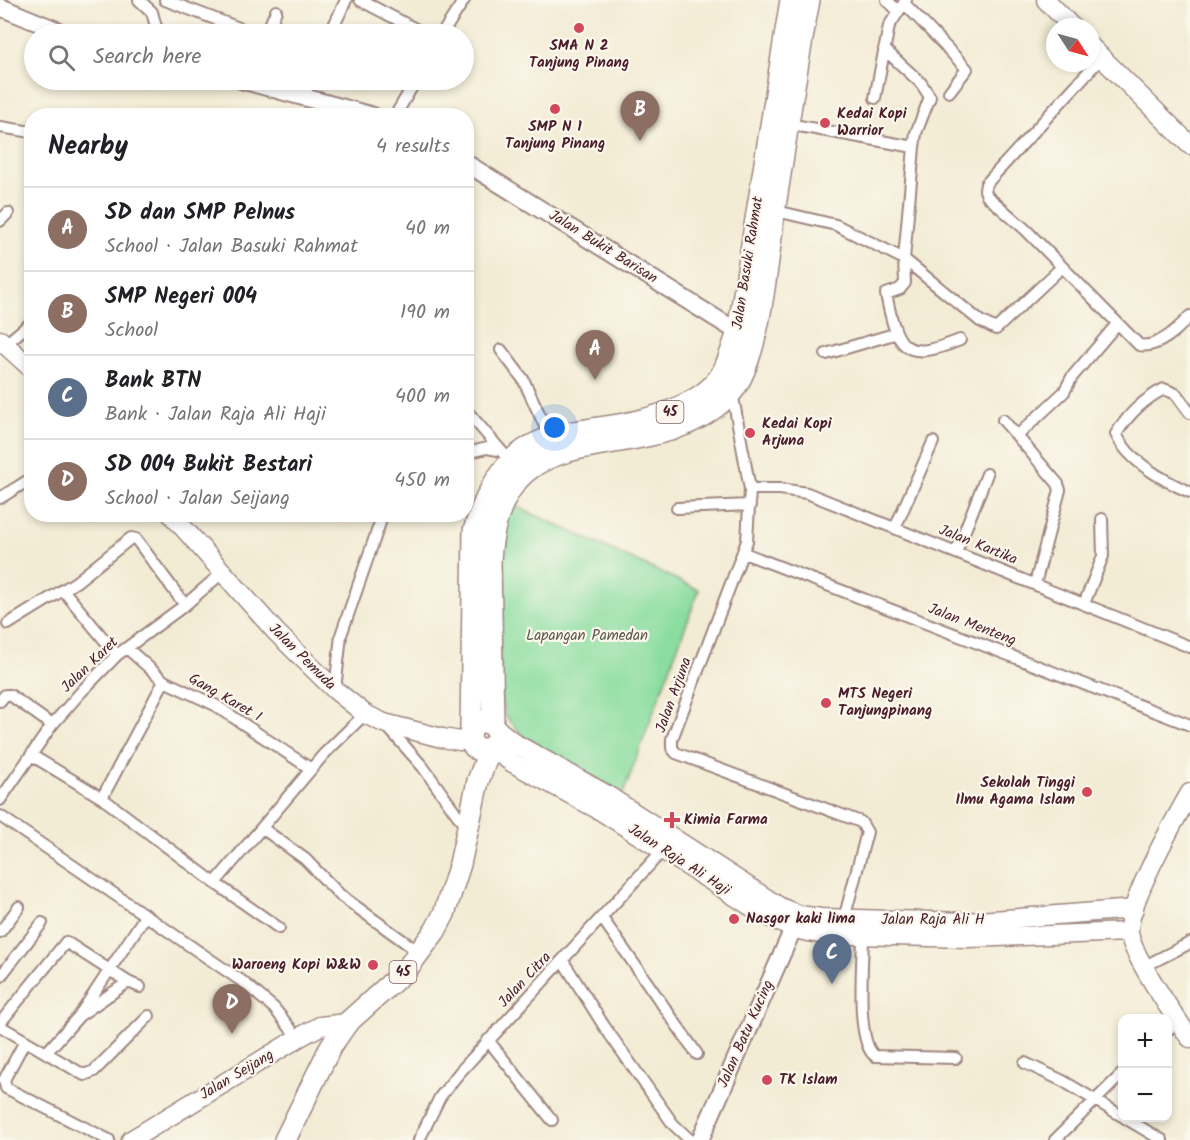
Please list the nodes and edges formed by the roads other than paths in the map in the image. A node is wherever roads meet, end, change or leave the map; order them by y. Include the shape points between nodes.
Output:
1 (139, 0) edge
2 (165, 0) edge
3 (346, 0) edge
4 (360, 0) edge
5 (791, 0) edge
6 (809, 0) edge
7 (887, 0) edge
8 (1046, 0) edge
9 (459, 2) edge
10 (902, 4) edge
11 (2, 5) edge
12 (276, 11) dead end
13 (1063, 18) edge
14 (44, 24) edge
15 (155, 24) edge
16 (229, 24) edge
17 (270, 24) edge
18 (335, 24) edge
19 (406, 24) edge
20 (447, 24) edge
21 (884, 49) junction
22 (1100, 56) edge
23 (1079, 72) edge
24 (281, 90) edge
25 (306, 90) edge
26 (410, 90) edge
27 (950, 92) dead end
28 (303, 96) junction
29 (875, 98) dead end
30 (345, 108) edge
31 (400, 108) edge
32 (788, 124) junction
33 (0, 127) edge
34 (24, 131) edge
35 (1190, 146) edge
36 (914, 147) junction
37 (474, 168) edge
38 (766, 209) junction
39 (904, 259) junction
40 (1062, 267) junction
41 (1190, 316) edge
42 (1117, 324) junction
43 (24, 328) edge
44 (738, 332) junction
45 (894, 334) junction
46 (960, 340) dead end
47 (2, 344) edge
48 (501, 350) dead end
49 (826, 354) dead end
50 (24, 362) edge
51 (732, 392) junction
52 (1190, 413) edge
53 (474, 419) edge
54 (1003, 420) dead end
55 (597, 436) junction
56 (1017, 436) junction
57 (550, 437) junction
58 (933, 442) dead end
59 (474, 451) edge
60 (504, 455) junction
61 (987, 474) dead end
62 (24, 482) edge
63 (750, 489) junction
64 (1190, 492) edge
65 (0, 498) edge
66 (750, 505) junction
67 (676, 508) dead end
68 (1102, 519) dead end
69 (178, 522) edge
70 (380, 522) edge
71 (895, 528) junction
72 (956, 552) junction
73 (744, 553) junction
74 (222, 573) junction
75 (1035, 584) junction
76 (63, 590) junction
77 (1084, 604) junction
78 (185, 605) junction
79 (8, 624) dead end
80 (1190, 647) edge
81 (128, 649) junction
82 (117, 656) junction
83 (164, 681) junction
84 (335, 690) junction
85 (0, 701) edge
86 (365, 714) junction
87 (384, 723) junction
88 (1190, 724) edge
89 (52, 725) junction
90 (470, 735) junction
91 (493, 737) junction
92 (31, 755) junction
93 (311, 769) junction
94 (478, 781) junction
95 (1190, 793) edge
96 (102, 798) junction
97 (0, 800) edge
98 (0, 816) edge
99 (468, 826) junction
100 (262, 828) junction
101 (664, 849) junction
102 (215, 883) junction
103 (19, 907) dead end
104 (1134, 909) junction
105 (778, 914) junction
106 (146, 915) junction
107 (602, 918) junction
108 (844, 919) junction
109 (42, 923) dead end
110 (279, 928) dead end
111 (793, 929) junction
112 (0, 932) edge
113 (1129, 932) junction
114 (863, 936) junction
115 (1190, 943) edge
116 (420, 953) junction
117 (563, 961) junction
118 (1145, 966) junction
119 (111, 971) junction
120 (0, 977) edge
121 (128, 982) junction
122 (140, 987) dead end
123 (79, 1016) junction
124 (149, 1016) dead end
125 (347, 1023) junction
126 (1, 1027) edge
127 (1182, 1030) edge
128 (298, 1038) junction
129 (488, 1040) junction
130 (25, 1041) junction
131 (46, 1053) junction
132 (697, 1054) dead end
133 (956, 1058) dead end
134 (1025, 1063) dead end
135 (1118, 1078) edge
136 (1096, 1100) junction
137 (1118, 1113) edge
138 (552, 1120) dead end
139 (1132, 1122) edge
140 (109, 1140) edge
141 (131, 1140) edge
142 (285, 1140) edge
143 (419, 1140) edge
144 (690, 1140) edge
145 (700, 1140) edge
146 (1055, 1140) edge
147 (1162, 1140) edge

1 - 15 street via 152,12
2 - 16 street
3 - 18 street
4 - 19 street
5 - 38 highway, Jalan Basuki Rahmat / 45
6 - 32 highway, Jalan Basuki Rahmat / 45
7 - 10 street
8 - 13 main road
9 - 20 street
10 - 21 street via 889,26
10 - 27 street via 968,69
11 - 14 street
12 - 17 street
21 - 29 street
21 - 36 street via 921,83 930,97
22 - 35 main road
23 - 40 street via 985,190
24 - 28 street
25 - 28 street
26 - 31 street
28 - 30 street
32 - 36 street
32 - 38 highway, Jalan Basuki Rahmat / 45
33 - 34 street
36 - 39 street
37 - 44 street, Jalan Bukit Barisan
38 - 39 street via 836,225
38 - 44 highway, Jalan Basuki Rahmat / 45
38 - 51 highway, Jalan Basuki Rahmat / 45 via 753,343
39 - 40 street via 980,321 996,329
39 - 45 street via 904,287 886,294
40 - 42 street
41 - 42 street via 1174,331 1144,346
42 - 56 street via 1072,376 1064,392
43 - 47 street
44 - 55 highway, Jalan Basuki Rahmat / 45 via 721,376 706,392 656,418
45 - 46 street via 902,343 920,351
45 - 49 street
47 - 50 main road
48 - 57 street via 523,379
51 - 55 highway, Jalan Basuki Rahmat / 45 via 715,408 662,435
51 - 63 street, Jalan Arjuna
52 - 64 street via 1176,394 1164,389 1151,395 1116,434 1122,447 1169,483
53 - 60 street
54 - 56 street
55 - 57 highway, Jalan Basuki Rahmat / 45
55 - 91 highway, Jalan Basuki Rahmat / 45 via 540,460 523,473 508,490 497,518 490,560
56 - 75 street via 1060,490
57 - 60 highway, Jalan Basuki Rahmat / 45
58 - 71 street
59 - 60 street via 487,448
60 - 90 highway, Jalan Basuki Rahmat / 45 via 474,531
61 - 72 street
62 - 65 street
63 - 66 street, Jalan Arjuna
63 - 71 street, Jalan Kartika via 807,494
66 - 67 street
66 - 73 street, Jalan Arjuna
68 - 77 street via 1103,556
69 - 74 main road, Jalan Pemuda
70 - 84 street via 341,635
71 - 72 street, Jalan Kartika
72 - 75 street, Jalan Kartika
73 - 88 street, Jalan Menteng
73 - 108 street, Jalan Arjuna via 672,739 672,748 676,753 861,822 867,832
74 - 78 street, Jalan Karet
74 - 84 main road, Jalan Pemuda
75 - 77 street, Jalan Kartika
76 - 78 street via 130,538 136,539
76 - 79 street
76 - 82 street
77 - 80 street, Jalan Kartika
78 - 81 street, Jalan Karet
81 - 82 street, Jalan Karet
81 - 83 street, Gang Karet I
82 - 89 street, Jalan Karet
83 - 93 street, Gang Karet I via 215,705
83 - 96 street
84 - 86 main road, Jalan Pemuda
85 - 89 street via 10,695
86 - 87 main road, Jalan Pemuda
86 - 93 street
87 - 90 main road, Jalan Pemuda via 460,741
87 - 99 street
89 - 92 street, Jalan Karet
90 - 91 highway via 484,720
90 - 94 highway, 45
91 - 94 highway, 45
91 - 101 main road, Jalan Raja Ali Haji via 512,762
91 - 105 main road, Jalan Raja Ali H via 516,744 604,793
92 - 96 street
92 - 97 street, Jalan Karet
93 - 100 street
94 - 99 highway, 45
95 - 104 main road
96 - 102 street
98 - 106 street
99 - 116 highway, 45 via 444,914
100 - 102 street
100 - 116 street via 305,859 340,895
101 - 105 main road, Jalan Raja Ali Haji
101 - 107 street, Jalan Citra
102 - 110 street
103 - 112 street
104 - 108 main road, Jalan Raja Ali H via 966,922
104 - 113 main road
105 - 108 main road, Jalan Raja Ali H
105 - 111 main road, Jalan Raja Ali Haji
106 - 119 street
106 - 128 street via 243,982 274,1008
107 - 117 street, Jalan Citra
107 - 132 street
109 - 120 street
111 - 114 main road, Jalan Raja Ali Haji
111 - 145 street, Jalan Batu Kucing
113 - 114 main road, Jalan Raja Ali Haji via 968,938
113 - 118 main road
114 - 133 street via 863,1028 869,1052 875,1056
115 - 118 street
116 - 125 highway, 45
117 - 129 street, Jalan Citra
117 - 144 street via 667,1116
118 - 127 main road
119 - 121 street
119 - 123 street
119 - 126 street via 66,942
121 - 122 street
121 - 123 street
123 - 131 street
124 - 131 street via 89,1074 84,1075
125 - 128 main road, Jalan Seijang via 333,1022
125 - 142 highway, 45 via 316,1072
126 - 130 street
128 - 141 main road, Jalan Seijang
129 - 138 street
129 - 143 street, Jalan Citra via 440,1097
130 - 131 street
130 - 140 street via 4,1080 6,1088
134 - 136 street
135 - 136 street
136 - 137 street
136 - 146 street
139 - 147 street

